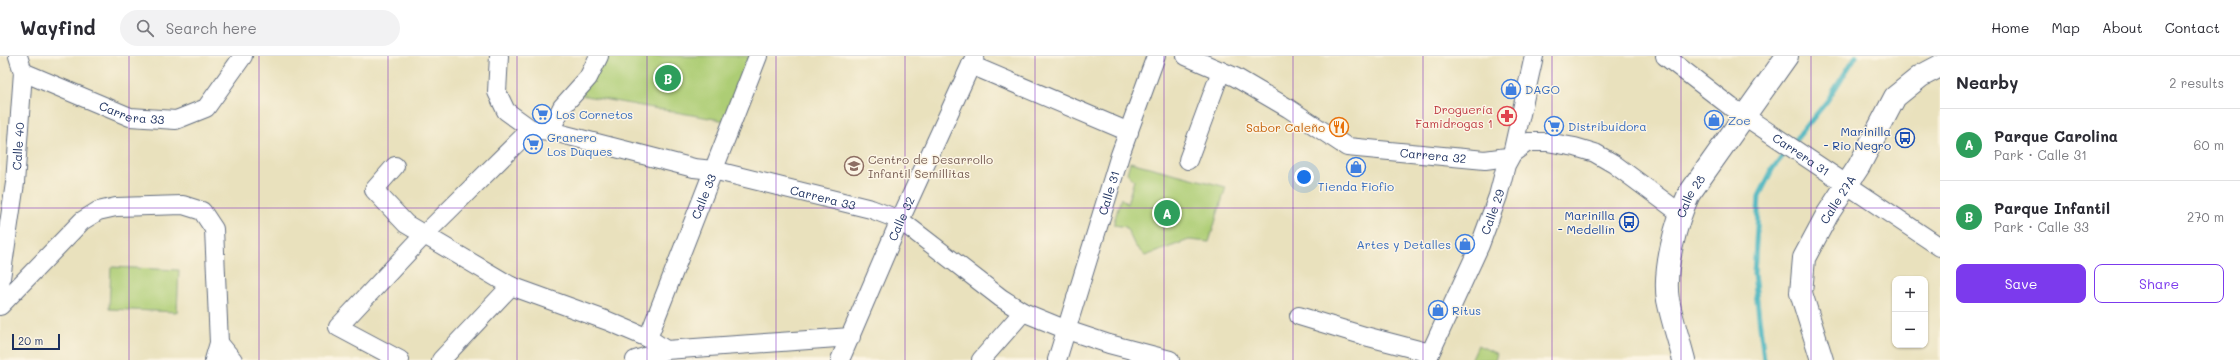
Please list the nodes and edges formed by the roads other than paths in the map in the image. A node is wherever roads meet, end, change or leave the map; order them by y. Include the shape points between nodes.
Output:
1 (243, 56) edge
2 (499, 56) edge
3 (600, 56) edge
4 (758, 56) edge
5 (1156, 56) edge
6 (1186, 56) edge
7 (1534, 56) edge
8 (1666, 56) edge
9 (1787, 56) edge
10 (973, 60) edge
11 (21, 64) edge
12 (1940, 66) edge
13 (1221, 71) junction
14 (1745, 116) junction
15 (531, 129) junction
16 (550, 132) junction
17 (1129, 132) junction
18 (1512, 154) junction
19 (1188, 160) dead end
20 (395, 166) dead end
21 (713, 170) junction
22 (1846, 184) junction
23 (1680, 213) junction
24 (900, 220) junction
25 (425, 234) junction
26 (1940, 247) edge
27 (0, 285) edge
28 (511, 286) junction
29 (0, 306) edge
30 (1023, 312) junction
31 (1299, 316) dead end
32 (1067, 330) junction
33 (851, 337) junction
34 (648, 338) junction
35 (666, 350) junction
36 (217, 352) edge
37 (1429, 356) edge
38 (233, 360) edge
39 (400, 360) edge
40 (441, 360) edge
41 (634, 360) edge
42 (840, 360) edge
43 (980, 360) edge
44 (1057, 360) edge
45 (1170, 360) edge
46 (1684, 360) edge
47 (1822, 360) edge

1 - 11 street, Carrera 33 via 206,108 176,120 130,117
2 - 15 street, Carrera 33 via 497,92 506,112
3 - 16 street via 588,78 562,107
4 - 21 street, Calle 33
5 - 17 street, Calle 31
6 - 13 street, Carrera 32
7 - 18 street, Calle 29
8 - 14 street, Carrera 31
9 - 14 main road, Calle 28
10 - 17 street
10 - 24 street, Calle 32
11 - 27 street, Calle 40 via 15,183
12 - 22 main road, Calle 27A via 1921,76 1895,96 1860,166
13 - 18 street, Carrera 32 via 1288,108 1346,148 1485,160 1500,159
13 - 19 street
14 - 22 street, Carrera 31
14 - 23 main road, Calle 28 via 1689,194
15 - 16 street, Carrera 33
15 - 25 street
16 - 21 street, Carrera 33 via 645,157
17 - 32 street, Calle 31 via 1120,154
18 - 23 street, Carrera 32 via 1528,142 1547,142 1595,153
18 - 37 street, Calle 29 via 1506,165 1480,245
20 - 25 street via 375,187 375,192 406,224
21 - 24 street, Carrera 33 via 871,208
21 - 34 street, Calle 33
22 - 26 street, Carrera 31
22 - 47 main road, Calle 27A via 1804,258 1801,293
23 - 46 main road, Calle 28 via 1673,240 1668,299
24 - 30 street, Carrera 33
24 - 33 street, Calle 32
25 - 28 street
25 - 39 street via 338,327
28 - 34 street
28 - 40 street
29 - 36 street via 82,221 98,211 116,207 183,205 202,211 214,229
30 - 32 street, Carrera 33
30 - 43 street
31 - 37 street
32 - 44 street, Calle 31
32 - 45 street, Carrera 33
33 - 35 street
33 - 42 street, Calle 32
34 - 35 street
35 - 41 street
36 - 38 street

